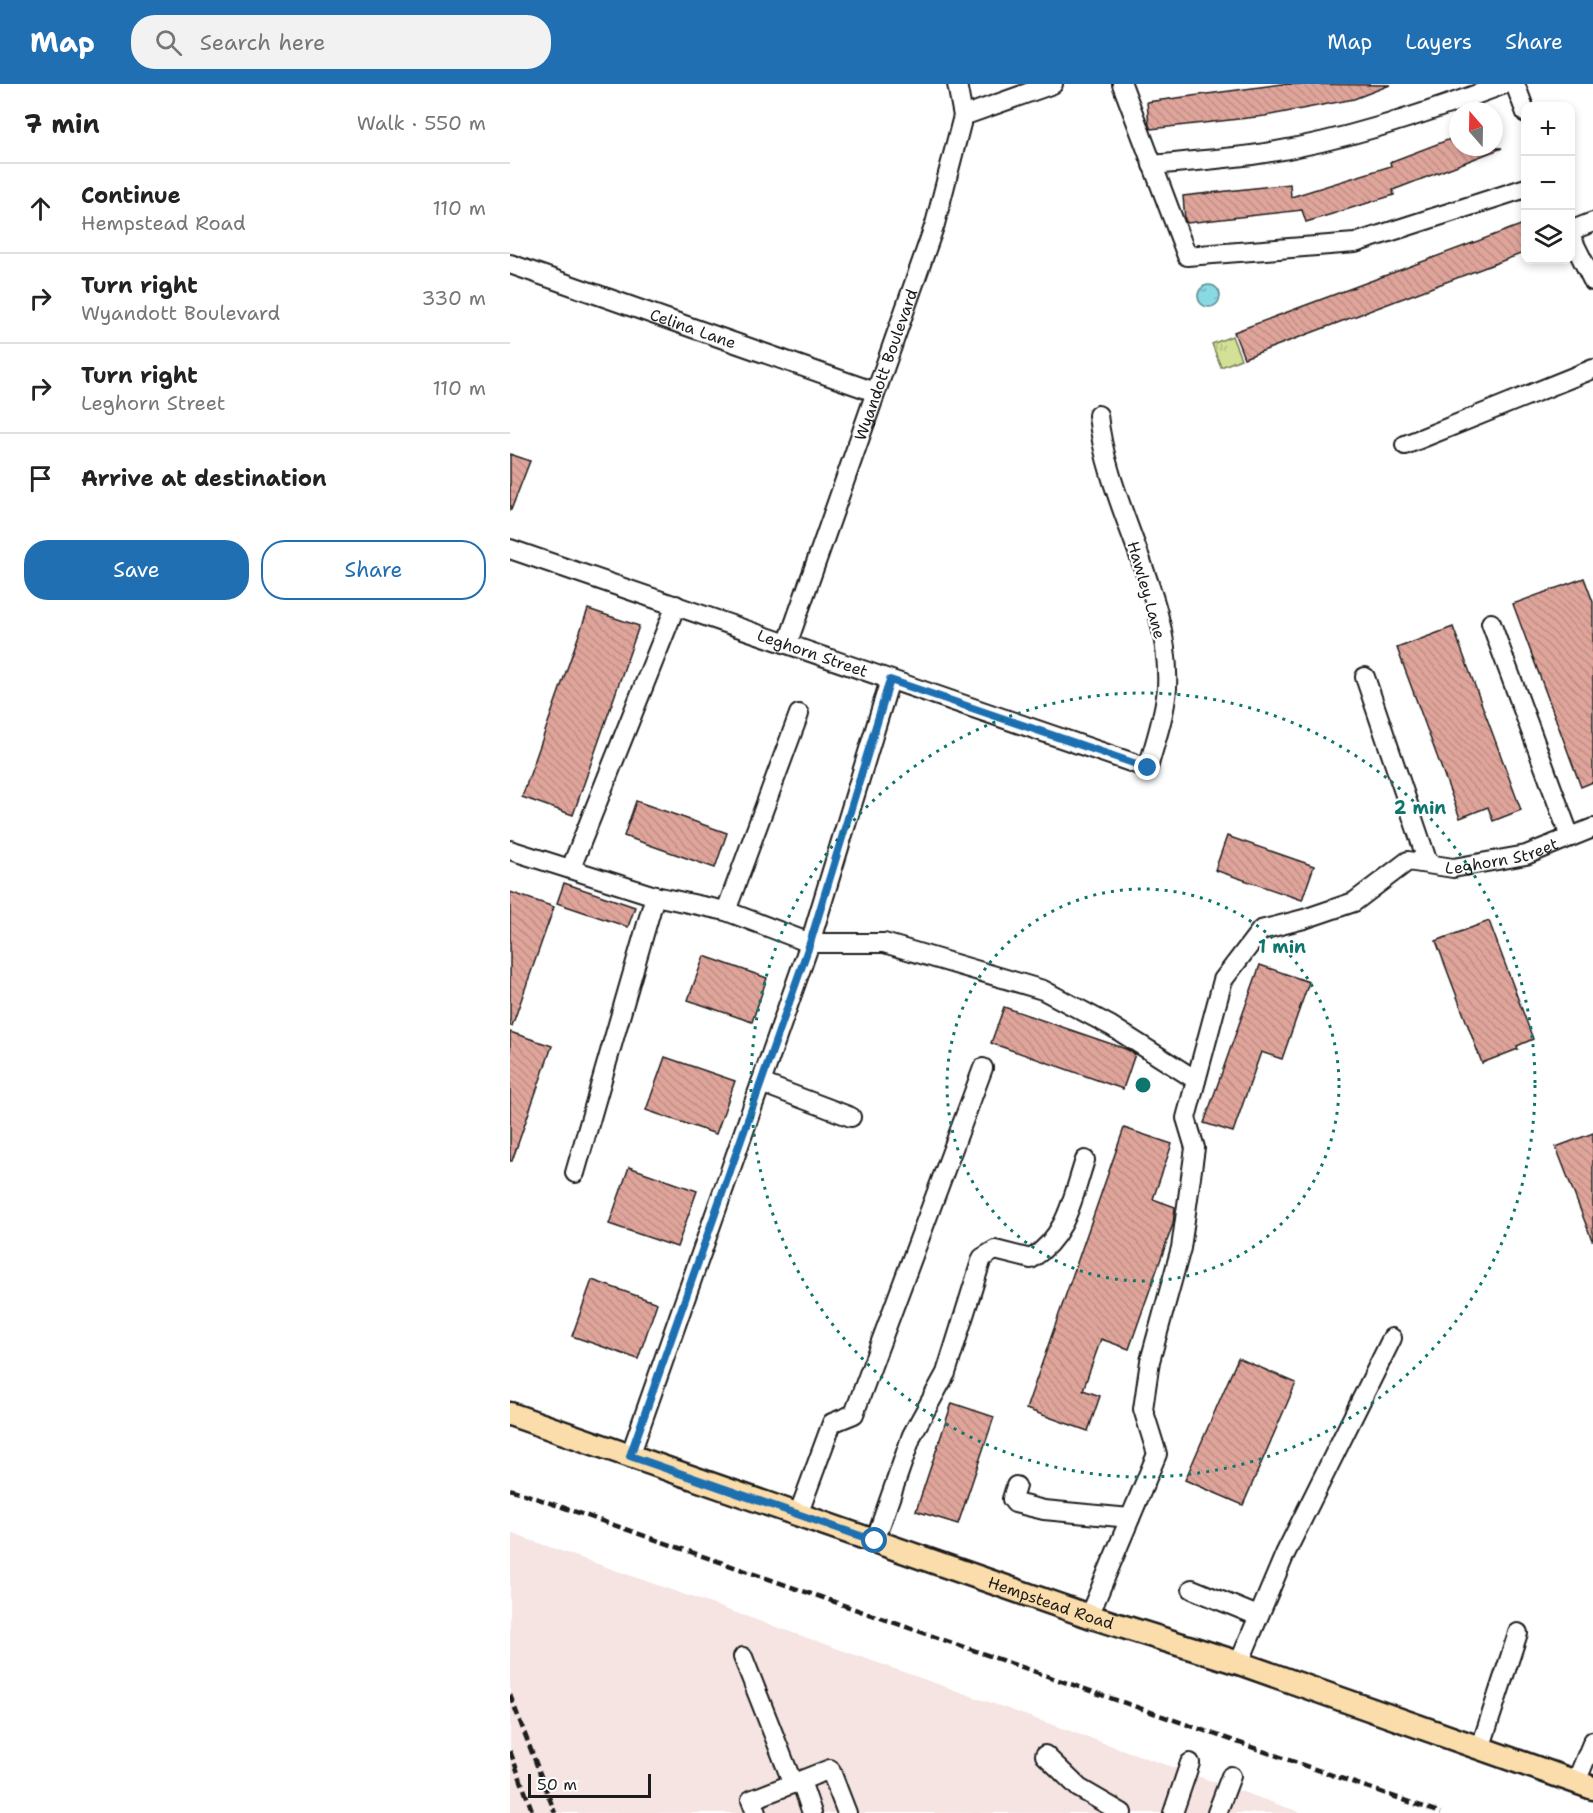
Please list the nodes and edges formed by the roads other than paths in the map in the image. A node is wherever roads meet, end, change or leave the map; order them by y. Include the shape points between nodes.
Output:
1 (957, 84) edge
2 (1053, 84) edge
3 (1122, 84) edge
4 (1505, 84) edge
5 (1515, 84) edge
6 (1522, 102) edge
7 (963, 116) junction
8 (1152, 165) junction
9 (1521, 190) edge
10 (1593, 222) edge
11 (1575, 229) edge
12 (1575, 245) edge
13 (510, 264) edge
14 (1593, 281) edge
15 (1593, 369) edge
16 (875, 392) junction
17 (1098, 415) dead end
18 (1405, 444) dead end
19 (510, 549) edge
20 (676, 605) junction
21 (1491, 623) dead end
22 (788, 642) junction
23 (1365, 677) dead end
24 (890, 680) junction
25 (799, 714) dead end
26 (1148, 768) joint
27 (1593, 828) edge
28 (1570, 837) junction
29 (510, 850) edge
30 (1428, 863) junction
31 (571, 868) junction
32 (655, 896) junction
33 (726, 911) junction
34 (810, 943) junction
35 (983, 1068) dead end
36 (1196, 1080) junction
37 (761, 1083) junction
38 (851, 1117) dead end
39 (1085, 1160) dead end
40 (575, 1173) dead end
41 (1392, 1338) dead end
42 (510, 1414) edge
43 (630, 1456) junction
44 (1016, 1486) dead end
45 (798, 1515) junction
46 (1130, 1518) junction
47 (875, 1541) junction
48 (1192, 1589) dead end
49 (1089, 1616) junction
50 (1258, 1617) junction
51 (1518, 1633) dead end
52 (743, 1658) dead end
53 (1239, 1663) junction
54 (1593, 1741) edge
55 (1480, 1749) junction
56 (1045, 1755) dead end
57 (1190, 1763) dead end
58 (1231, 1776) dead end
59 (797, 1783) junction
60 (1584, 1785) edge
61 (756, 1813) edge
62 (812, 1813) edge
63 (848, 1813) edge
64 (1122, 1813) edge
65 (1173, 1813) edge
66 (1217, 1813) edge

1 - 7 street, Wyandott Boulevard
2 - 7 street
3 - 8 street
4 - 8 street via 1379,126 1319,141 1254,154
5 - 6 street
7 - 16 street, Wyandott Boulevard via 935,224
8 - 9 street via 1187,256 1355,243
10 - 11 street
12 - 14 street
13 - 16 street, Celina Lane
15 - 18 street
16 - 22 street, Wyandott Boulevard
17 - 26 street, Hawley Lane via 1106,465 1156,611 1166,660 1164,711
19 - 20 street, Leghorn Street
20 - 22 street, Leghorn Street
20 - 31 street
21 - 28 street
22 - 24 street, Leghorn Street
23 - 30 street
24 - 26 street, Leghorn Street
24 - 34 street
25 - 33 street
27 - 28 street, Leghorn Street
28 - 30 street, Leghorn Street via 1515,857 1453,868
29 - 31 street
30 - 36 street, Leghorn Street via 1408,861 1354,902 1261,930 1223,980
31 - 32 street
32 - 33 street
32 - 40 street
33 - 34 street
34 - 36 street via 884,944 1043,990 1111,1026
34 - 37 street
35 - 45 street via 854,1414 832,1423
36 - 46 street via 1186,1118 1195,1148 1181,1248 1150,1360 1143,1409 1157,1454
37 - 38 street
37 - 43 street
39 - 47 street via 1062,1228 1049,1248 1031,1259 996,1250 982,1258 946,1373 912,1435
41 - 50 street
42 - 43 main road, Hempstead Road
43 - 45 main road, Hempstead Road
44 - 46 street via 1012,1498 1015,1503 1044,1510
45 - 47 main road, Hempstead Road
46 - 49 street
47 - 49 main road, Hempstead Road
48 - 50 street
49 - 53 main road, Hempstead Road
50 - 53 street
51 - 55 street
52 - 59 street
53 - 55 main road, Hempstead Road
54 - 60 street
55 - 60 main road, Hempstead Road
56 - 64 street via 1079,1788
57 - 65 street
58 - 66 street
59 - 61 street via 751,1800
59 - 62 street
59 - 63 street via 830,1770

